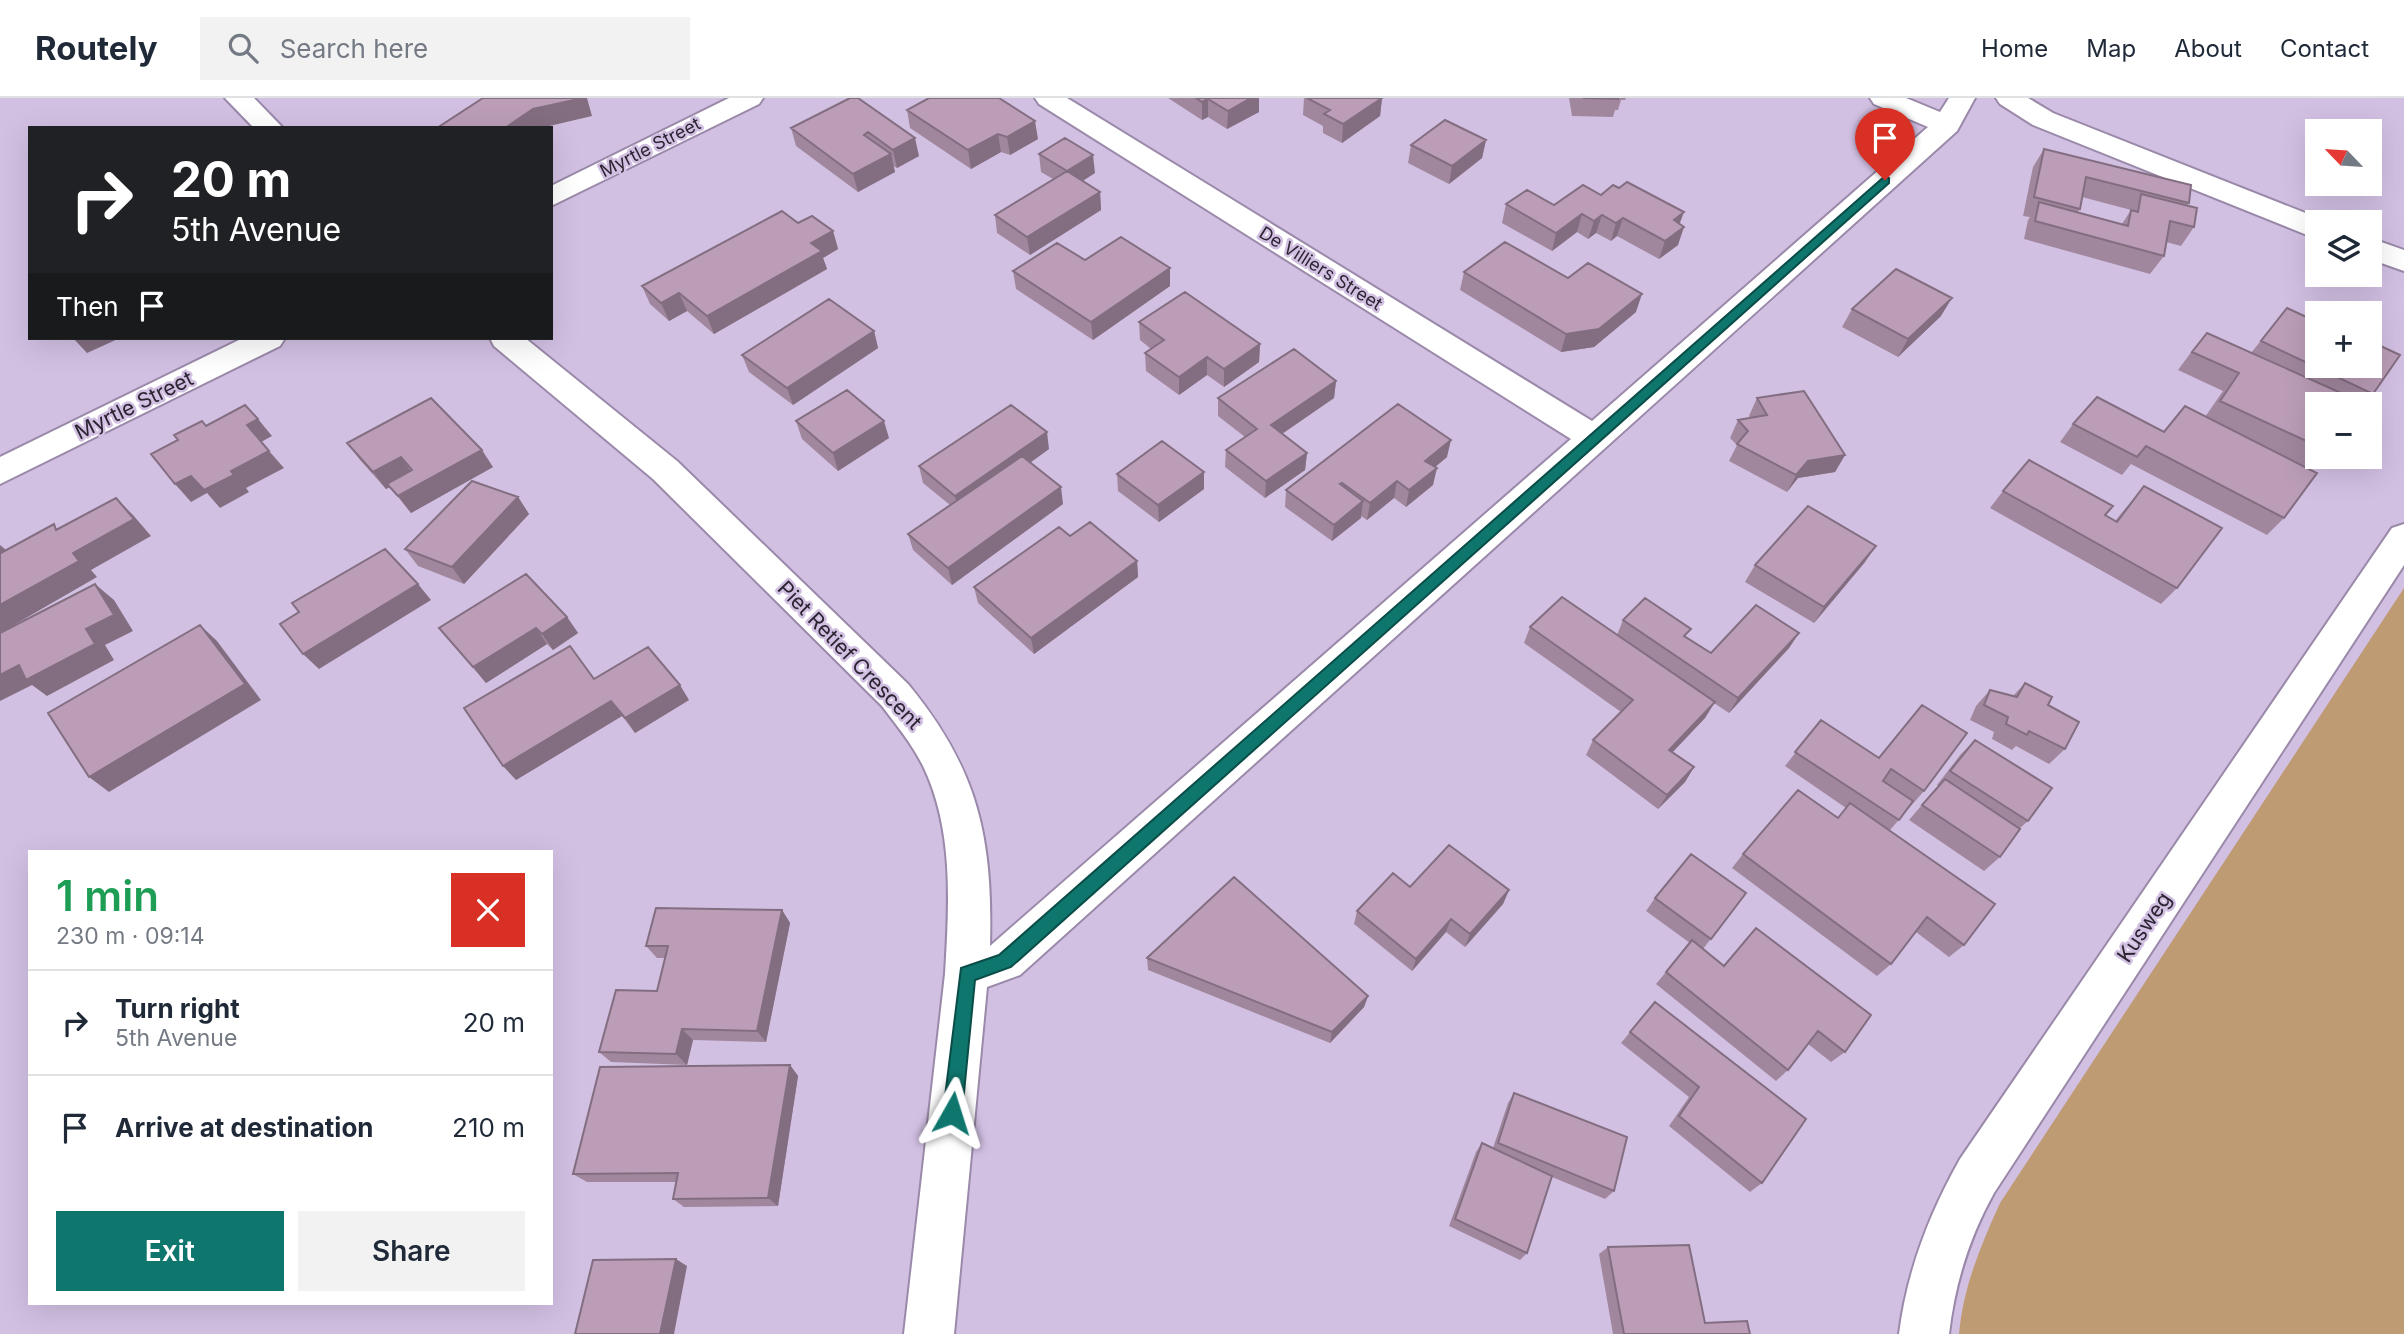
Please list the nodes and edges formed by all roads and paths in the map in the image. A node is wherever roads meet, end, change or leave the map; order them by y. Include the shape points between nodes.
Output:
1 (238, 98) edge
2 (750, 98) edge
3 (1048, 98) edge
4 (1883, 98) edge
5 (2009, 98) edge
6 (1955, 111) edge
7 (268, 126) edge
8 (553, 196) edge
9 (2305, 223) edge
10 (2382, 253) edge
11 (2404, 261) edge
12 (265, 340) edge
13 (507, 340) edge
14 (1595, 438) junction
15 (0, 472) edge
16 (2404, 537) edge
17 (967, 974) junction
18 (929, 1334) edge
19 (1924, 1334) edge

1 - 7 street
2 - 8 street, Myrtle Street
3 - 14 street, De Villiers Street
4 - 6 street
5 - 9 street via 2043,119
6 - 14 street
10 - 11 street
12 - 15 street, Myrtle Street
13 - 17 street, Piet Retief Crescent via 665,470 920,723 953,786 962,820 970,919
14 - 17 street via 1005,961
16 - 19 street, Kusweg via 1977,1177 1954,1216 1936,1262
17 - 18 street, Piet Retief Crescent

